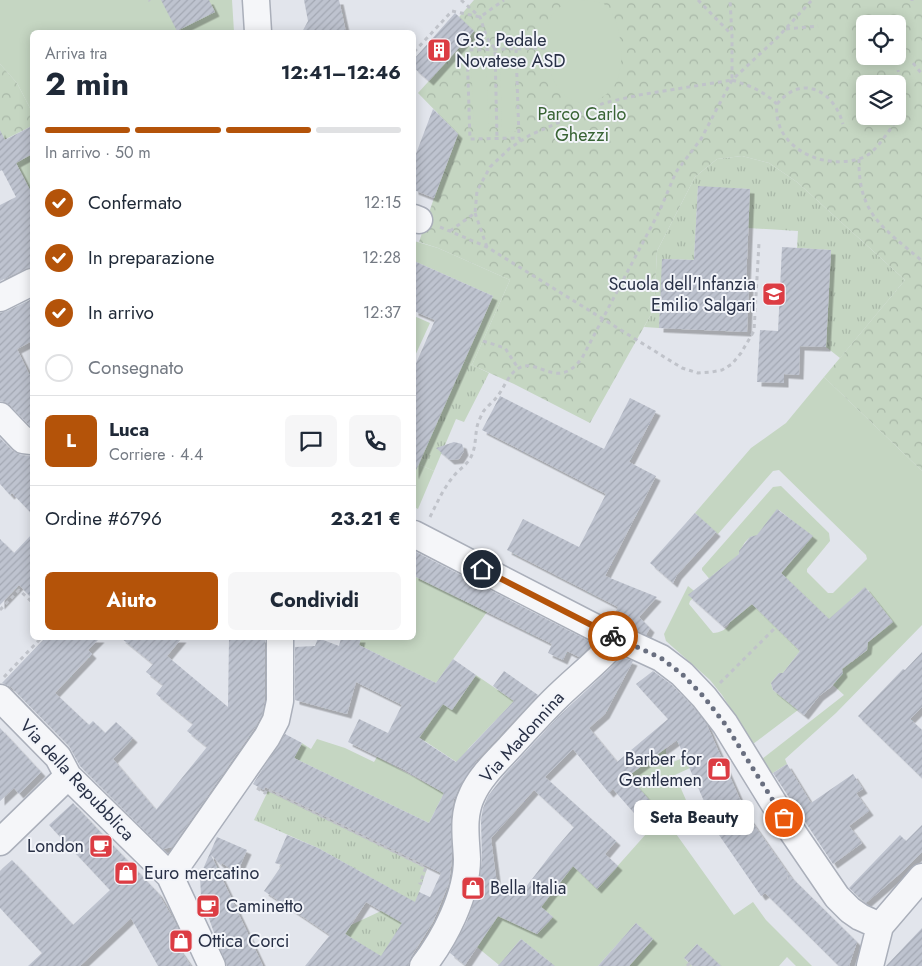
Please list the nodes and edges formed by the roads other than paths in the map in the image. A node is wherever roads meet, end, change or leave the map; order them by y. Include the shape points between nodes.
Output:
1 (256, 0) edge
2 (258, 30) edge
3 (30, 283) edge
4 (0, 298) edge
5 (0, 416) edge
6 (30, 440) edge
7 (417, 535) edge
8 (619, 638) junction
9 (280, 640) edge
10 (0, 698) edge
11 (68, 776) junction
12 (0, 842) edge
13 (170, 876) junction
14 (922, 877) edge
15 (880, 926) junction
16 (212, 966) edge
17 (423, 966) edge
18 (870, 966) edge

1 - 2 street
3 - 4 street
5 - 6 street via 23,440
7 - 8 street
8 - 15 street via 661,658 704,697 725,724 837,897 860,917
8 - 17 street, Via Madonnina via 606,654 554,700 484,776 472,794 465,820 466,872 461,890 449,926
9 - 13 street via 281,692 276,720
10 - 11 street, Via della Repubblica via 58,757
11 - 12 street
11 - 13 street, Via della Repubblica
13 - 16 street, Via della Repubblica
14 - 15 street
15 - 18 street

